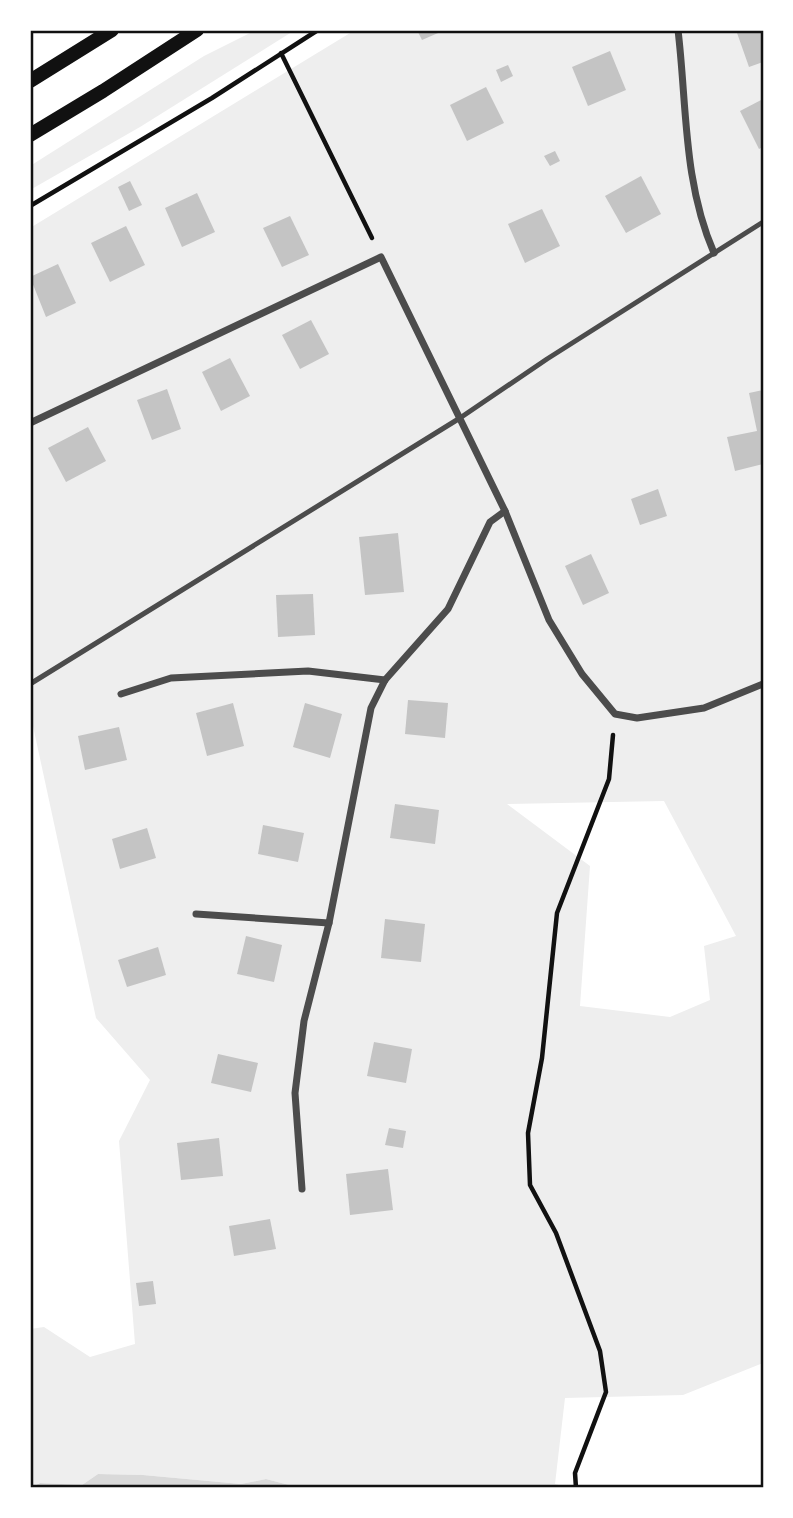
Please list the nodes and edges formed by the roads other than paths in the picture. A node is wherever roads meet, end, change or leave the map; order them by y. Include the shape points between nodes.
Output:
1 (112, 30) edge
2 (197, 30) edge
3 (678, 30) edge
4 (30, 81) edge
5 (30, 135) edge
6 (763, 222) edge
7 (714, 253) junction
8 (460, 418) junction
9 (30, 423) edge
10 (505, 511) junction
11 (385, 680) junction
12 (30, 684) edge
13 (763, 684) edge
14 (121, 694) dead end
15 (196, 914) dead end
16 (329, 923) junction
17 (302, 1189) dead end

1 - 4 main road
2 - 5 main road
3 - 7 street via 688,159 701,225
6 - 7 lane
7 - 8 lane
8 - 9 street via 381,257
8 - 10 street
8 - 12 lane
10 - 11 street via 490,522 448,609
10 - 13 street via 549,620 582,674 615,713 637,718 704,708
11 - 14 street via 308,671 171,678
11 - 16 street via 371,708
15 - 16 street
16 - 17 street via 304,1021 295,1093

